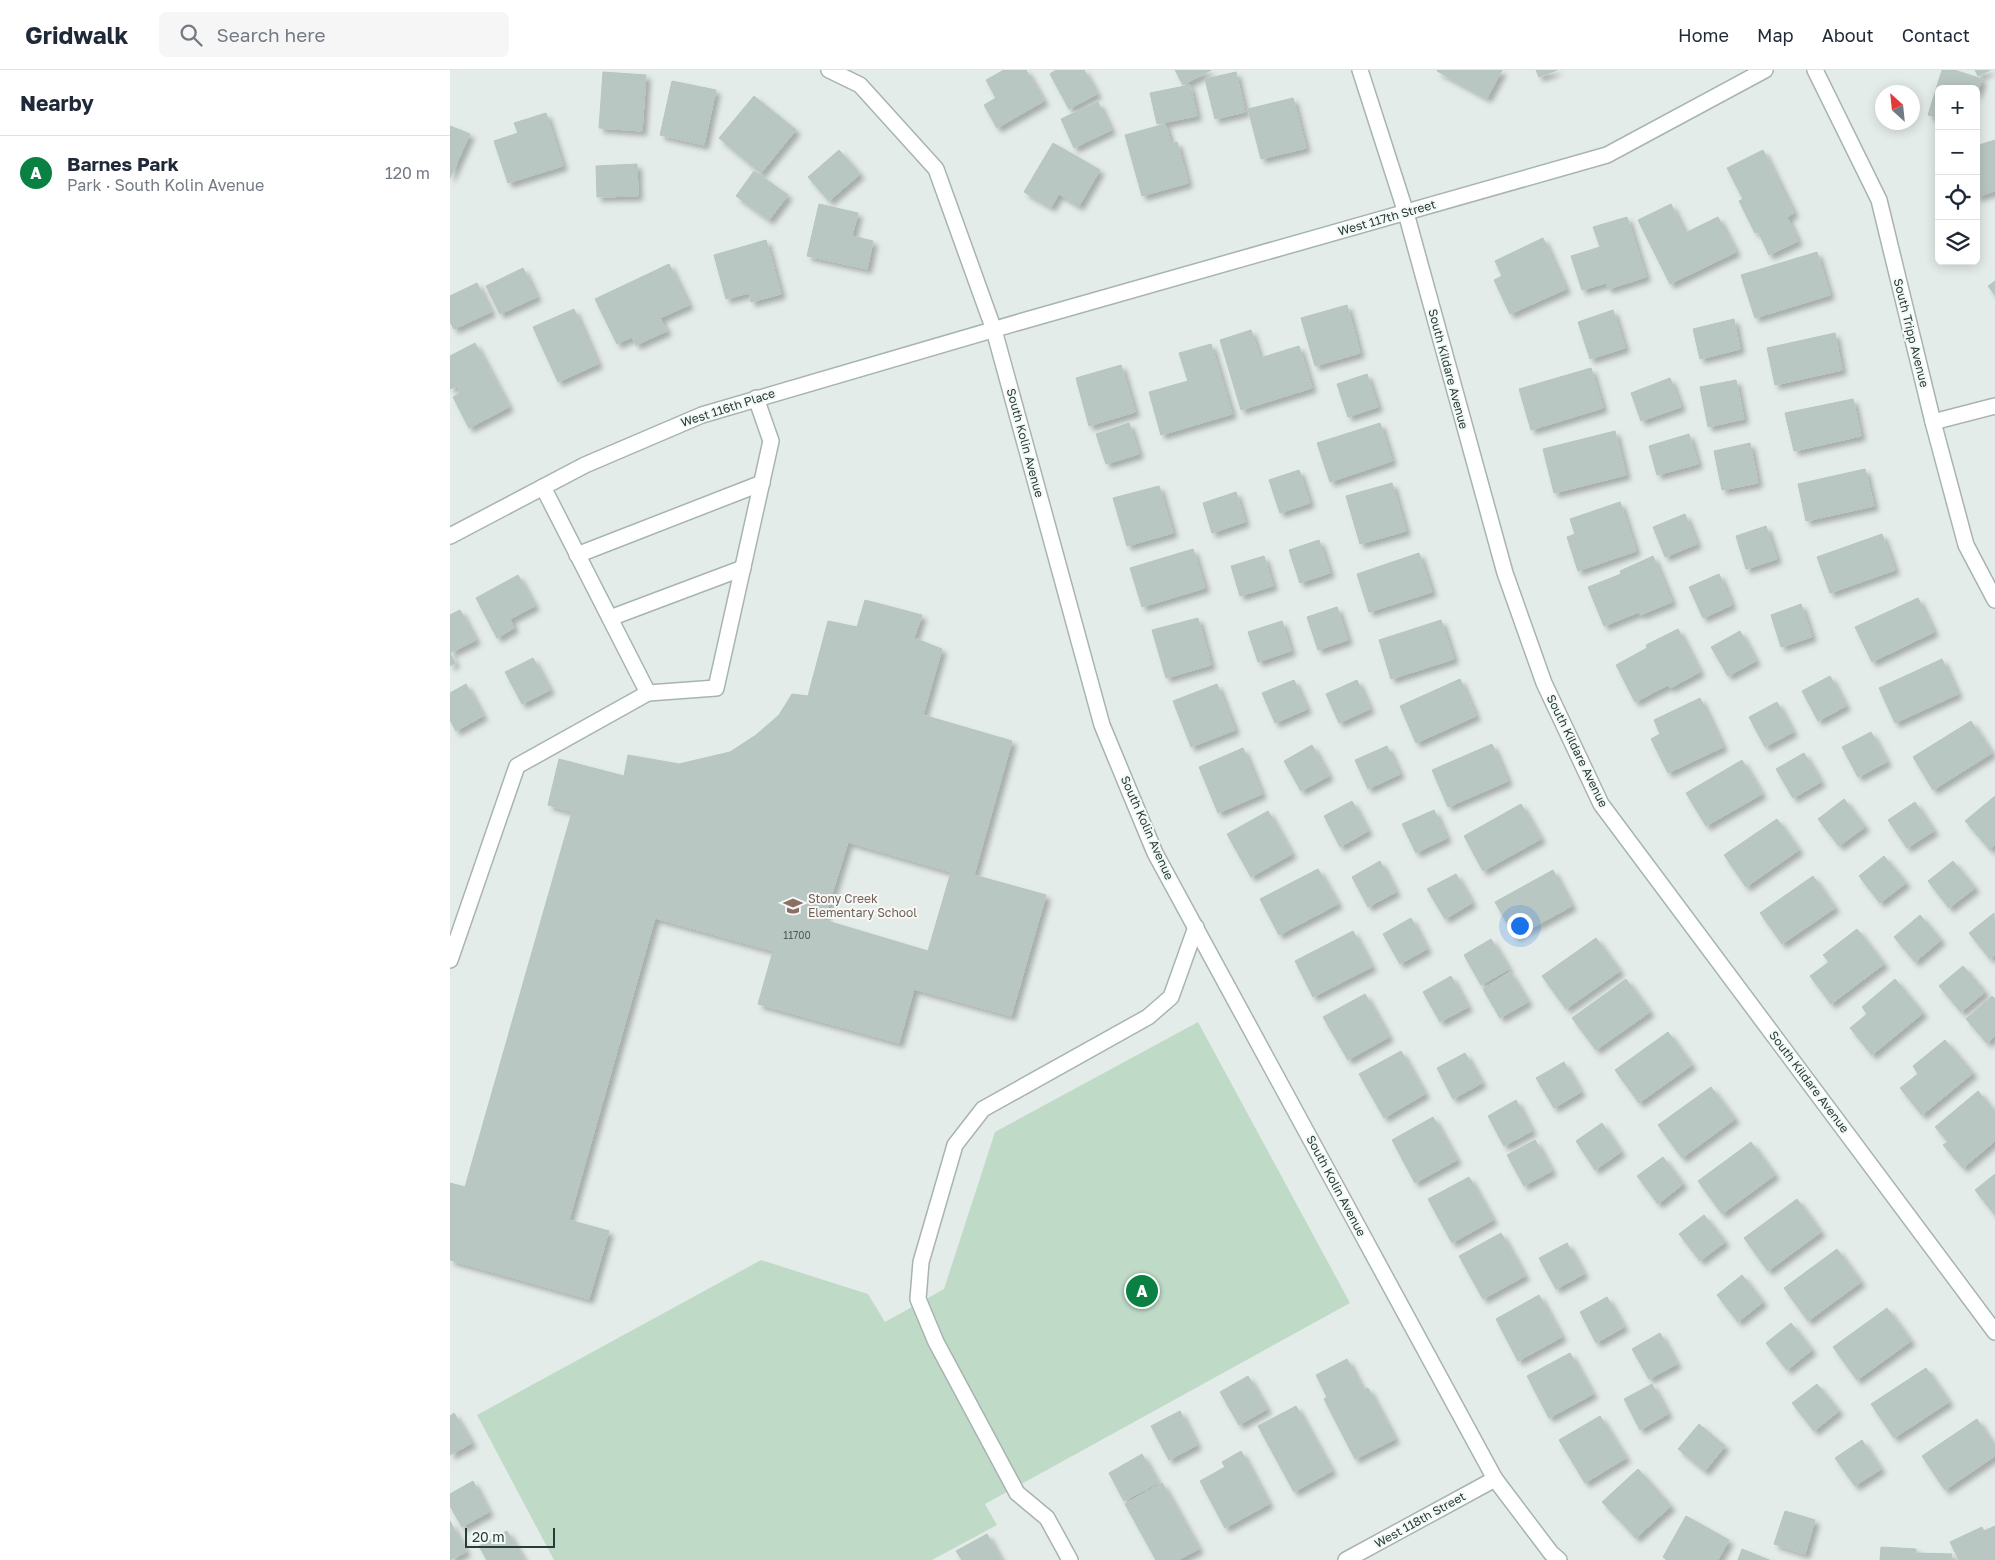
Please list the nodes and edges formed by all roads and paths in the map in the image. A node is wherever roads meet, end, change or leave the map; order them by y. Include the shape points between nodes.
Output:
1 (829, 70) edge
2 (1360, 70) edge
3 (1765, 70) edge
4 (1814, 70) edge
5 (1406, 213) junction
6 (994, 330) junction
7 (756, 398) junction
8 (1995, 406) edge
9 (1933, 422) junction
10 (762, 483) junction
11 (542, 487) junction
12 (450, 536) edge
13 (577, 555) junction
14 (743, 568) junction
15 (1995, 600) edge
16 (610, 618) junction
17 (648, 693) junction
18 (1196, 927) junction
19 (450, 960) edge
20 (1995, 1332) edge
21 (1494, 1479) junction
22 (1070, 1560) edge
23 (1346, 1560) edge
24 (1560, 1560) edge

1 - 6 street, South Kolin Avenue via 860,85 936,169
2 - 5 street, South Kildare Avenue
3 - 5 street, West 117th Street via 1607,155
4 - 9 street, South Tripp Avenue via 1879,200
5 - 6 street, West 117th Street
5 - 20 street, South Kildare Avenue via 1505,573 1544,683 1601,804
6 - 7 street, West 116th Place
6 - 18 street, South Kolin Avenue via 1102,725 1155,853
7 - 10 street via 771,441
7 - 11 street, West 116th Place via 702,415
8 - 9 street
9 - 15 street, South Tripp Avenue via 1966,545
10 - 13 street
10 - 14 street
11 - 12 street, West 116th Place
11 - 13 street
13 - 16 street
14 - 16 street
14 - 17 street via 716,688
16 - 17 street
17 - 19 street via 517,766
18 - 21 street, South Kolin Avenue
18 - 22 street via 1171,997 1148,1017 983,1109 955,1145 921,1262 918,1299 936,1342 1017,1493 1047,1518
21 - 23 street, West 118th Street
21 - 24 street, South Kolin Avenue via 1551,1553

